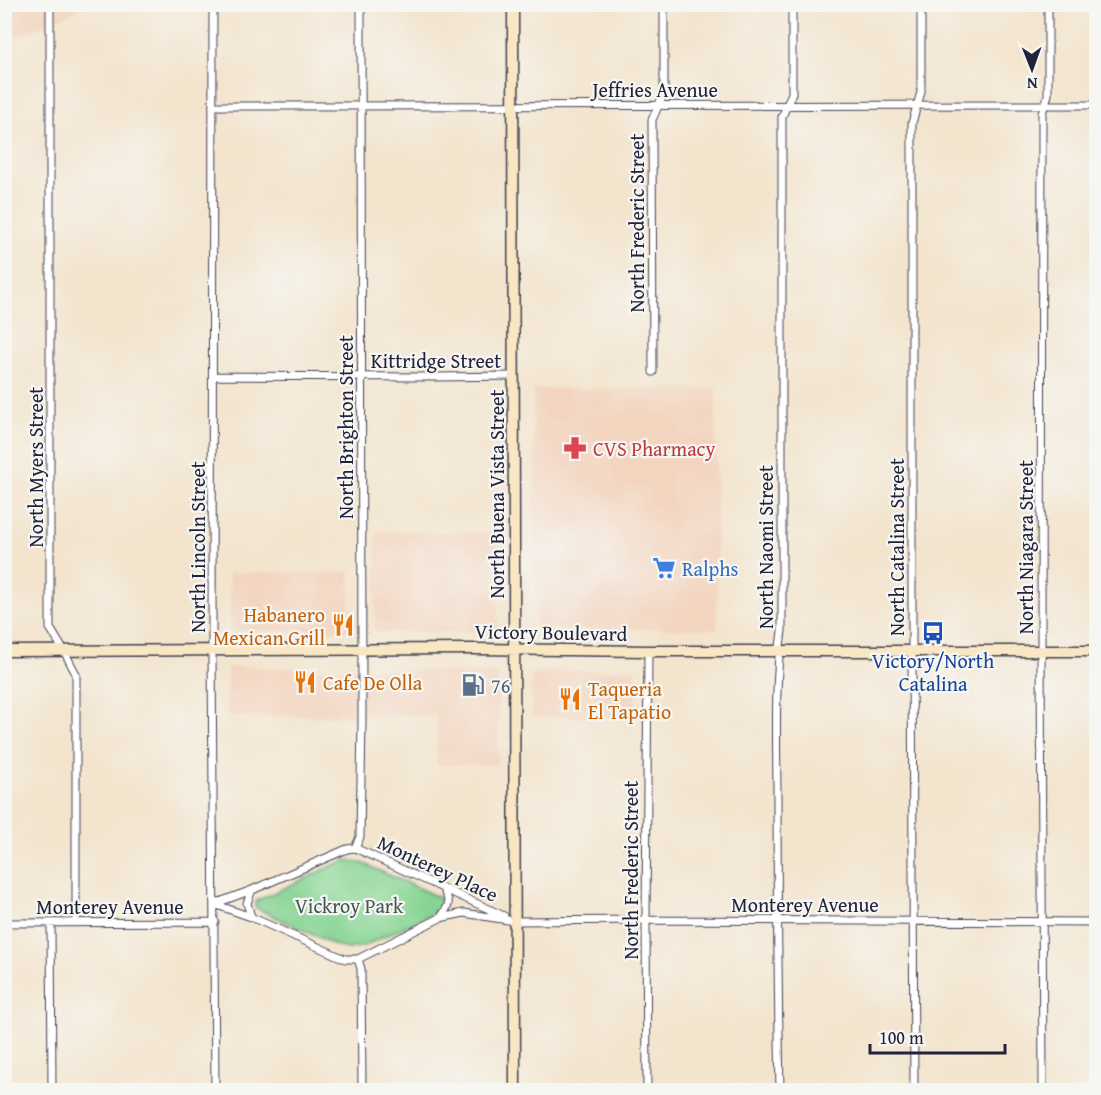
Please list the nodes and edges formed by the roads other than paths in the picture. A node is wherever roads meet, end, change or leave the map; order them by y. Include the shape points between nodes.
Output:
1 (50, 4) edge
2 (213, 4) edge
3 (361, 4) edge
4 (513, 4) edge
5 (664, 4) edge
6 (792, 4) edge
7 (921, 4) edge
8 (1048, 4) edge
9 (786, 105) junction
10 (1044, 105) junction
11 (1096, 105) edge
12 (213, 106) junction
13 (361, 106) junction
14 (514, 106) junction
15 (658, 106) junction
16 (917, 106) junction
17 (653, 372) dead end
18 (214, 376) junction
19 (514, 376) junction
20 (361, 377) junction
21 (514, 649) junction
22 (361, 650) junction
23 (912, 650) junction
24 (4, 651) edge
25 (64, 651) junction
26 (212, 651) junction
27 (648, 651) junction
28 (779, 651) junction
29 (1041, 651) junction
30 (1096, 651) edge
31 (356, 848) junction
32 (443, 889) junction
33 (252, 890) junction
34 (214, 904) junction
35 (251, 917) junction
36 (440, 918) junction
37 (646, 920) junction
38 (777, 920) junction
39 (514, 921) junction
40 (914, 921) junction
41 (4, 922) edge
42 (214, 922) junction
43 (1042, 922) junction
44 (1096, 922) edge
45 (51, 923) junction
46 (76, 923) junction
47 (358, 959) junction
48 (52, 1090) edge
49 (215, 1090) edge
50 (362, 1090) edge
51 (515, 1090) edge
52 (647, 1090) edge
53 (780, 1090) edge
54 (914, 1090) edge
55 (1043, 1090) edge

1 - 25 street, North Myers Street via 50,628
2 - 12 street, North Lincoln Street
3 - 13 street, North Brighton Street
4 - 14 main road, North Buena Vista Street
5 - 15 street, North Frederic Street via 663,93
6 - 9 street, North Naomi Street via 792,93
7 - 16 street, North Catalina Street via 921,92
8 - 10 street, North Niagara Street via 1048,95
9 - 15 street, Jeffries Avenue
9 - 16 street, Jeffries Avenue
9 - 28 street, North Naomi Street via 782,117
10 - 11 street, Jeffries Avenue
10 - 16 street, Jeffries Avenue
10 - 29 street, North Niagara Street
12 - 13 street, Jeffries Avenue
12 - 18 street, North Lincoln Street
13 - 14 street, Jeffries Avenue
13 - 20 street, North Brighton Street
14 - 15 street, Jeffries Avenue
14 - 19 main road, North Buena Vista Street
15 - 17 street, North Frederic Street via 652,120
16 - 23 street, North Catalina Street via 912,123
18 - 20 street, Kittridge Street
18 - 26 street, North Lincoln Street
19 - 20 street, Kittridge Street
19 - 21 main road, North Buena Vista Street
20 - 22 street, North Brighton Street
21 - 22 main road, Victory Boulevard
21 - 27 main road, Victory Boulevard
21 - 39 main road, North Buena Vista Street
22 - 26 main road, Victory Boulevard
22 - 31 street, North Brighton Street via 360,837
23 - 28 main road, Victory Boulevard
23 - 29 main road, Victory Boulevard
23 - 40 street, North Catalina Street
24 - 25 main road, Victory Boulevard
25 - 26 main road, Victory Boulevard
25 - 46 street, North Myers Street via 76,674
26 - 34 street, North Lincoln Street
27 - 28 main road, Victory Boulevard
27 - 37 street, North Frederic Street
28 - 38 street, North Naomi Street
29 - 30 main road, Victory Boulevard
29 - 43 street, North Niagara Street
31 - 32 street, Monterey Place
31 - 33 street, Monterey Place
32 - 36 street via 449,899
32 - 39 street, Monterey Place
33 - 34 street, Monterey Place
33 - 35 street via 247,903
34 - 35 street
34 - 42 street, North Lincoln Street
35 - 47 street via 345,959
36 - 39 street, Monterey Avenue via 464,913
36 - 47 street, Monterey Avenue
37 - 38 street, Monterey Avenue
37 - 39 street, Monterey Avenue
37 - 52 street, North Frederic Street
38 - 40 street, Monterey Avenue
38 - 53 street, North Naomi Street
39 - 51 main road, North Buena Vista Street
40 - 43 street, Monterey Avenue
40 - 54 street, North Catalina Street
41 - 45 street, Monterey Avenue
42 - 46 street, Monterey Avenue
42 - 49 street, North Lincoln Street
43 - 44 street, Monterey Avenue
43 - 55 street, North Niagara Street
45 - 46 street, Monterey Avenue
45 - 48 street
47 - 50 street

